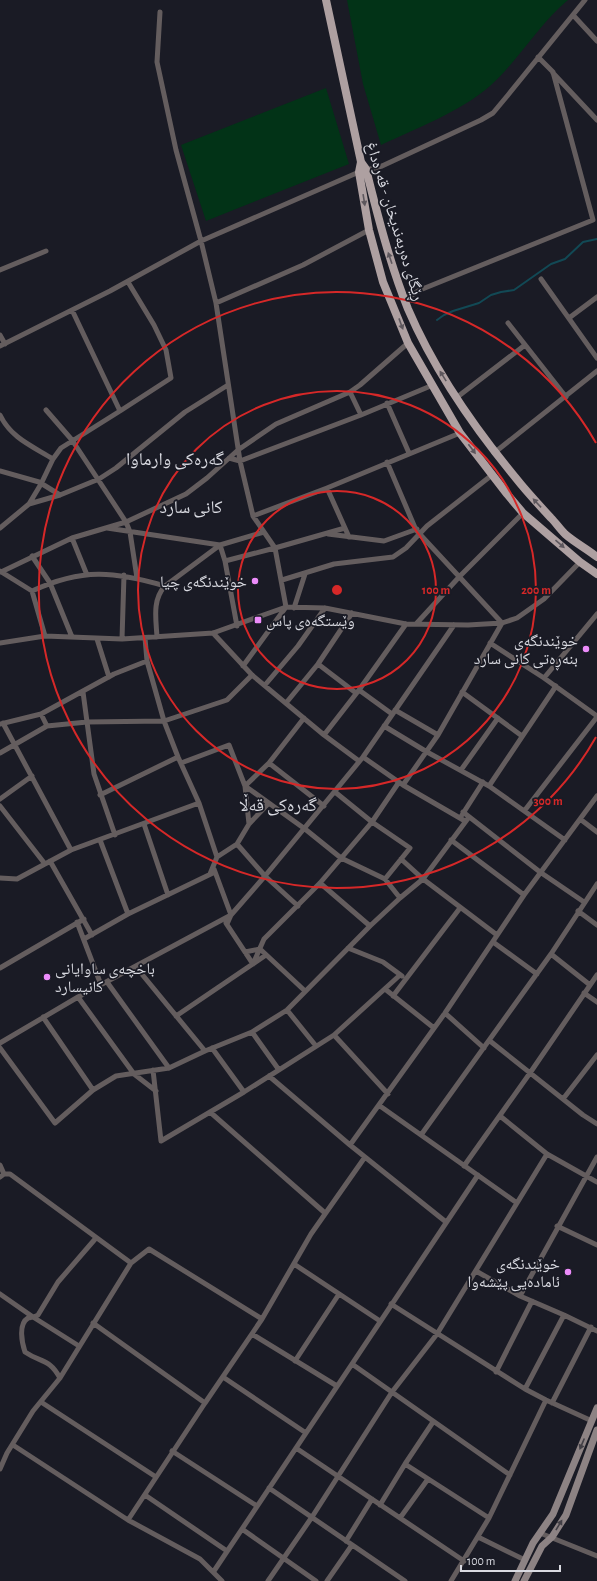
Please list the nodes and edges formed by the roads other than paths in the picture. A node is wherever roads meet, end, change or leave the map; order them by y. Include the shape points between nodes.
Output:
1 (326, 0) edge
2 (585, 0) edge
3 (160, 12) dead end
4 (573, 15) junction
5 (597, 41) edge
6 (538, 57) junction
7 (553, 72) junction
8 (597, 120) edge
9 (363, 171) junction
10 (369, 230) junction
11 (201, 241) junction
12 (46, 251) dead end
13 (0, 270) edge
14 (541, 279) dead end
15 (128, 282) junction
16 (597, 297) edge
17 (405, 299) junction
18 (216, 303) junction
19 (72, 310) junction
20 (568, 318) junction
21 (508, 323) dead end
22 (0, 335) edge
23 (408, 343) junction
24 (2, 345) edge
25 (525, 345) junction
26 (597, 358) edge
27 (597, 371) edge
28 (228, 385) junction
29 (433, 385) junction
30 (451, 390) junction
31 (350, 392) junction
32 (438, 395) junction
33 (566, 397) junction
34 (459, 402) junction
35 (387, 403) junction
36 (46, 410) dead end
37 (120, 411) junction
38 (448, 412) junction
39 (0, 415) edge
40 (361, 415) junction
41 (460, 433) junction
42 (72, 440) junction
43 (238, 450) junction
44 (494, 453) junction
45 (409, 454) junction
46 (229, 458) junction
47 (52, 459) junction
48 (240, 461) junction
49 (387, 462) junction
50 (0, 471) edge
51 (492, 475) junction
52 (99, 479) junction
53 (42, 484) junction
54 (326, 488) junction
55 (60, 495) junction
56 (29, 504) junction
57 (523, 513) junction
58 (253, 516) junction
59 (126, 522) junction
60 (0, 528) edge
61 (105, 528) junction
62 (345, 528) junction
63 (130, 532) junction
64 (264, 532) junction
65 (418, 532) junction
66 (325, 534) junction
67 (349, 537) junction
68 (72, 538) junction
69 (220, 545) junction
70 (275, 548) junction
71 (32, 556) junction
72 (597, 557) edge
73 (225, 561) junction
74 (580, 562) junction
75 (0, 565) edge
76 (1, 571) edge
77 (305, 574) junction
78 (597, 574) edge
79 (87, 575) junction
80 (124, 576) junction
81 (460, 576) junction
82 (137, 578) junction
83 (282, 580) junction
84 (50, 582) junction
85 (165, 586) junction
86 (32, 591) junction
87 (286, 607) junction
88 (294, 608) junction
89 (326, 608) junction
90 (352, 613) junction
91 (597, 614) edge
92 (502, 623) junction
93 (406, 624) junction
94 (416, 624) junction
95 (454, 624) junction
96 (237, 626) junction
97 (213, 633) junction
98 (45, 636) junction
99 (72, 637) junction
100 (157, 637) junction
101 (145, 638) junction
102 (97, 639) junction
103 (122, 639) junction
104 (0, 643) edge
105 (490, 643) junction
106 (147, 661) junction
107 (318, 664) junction
108 (243, 666) junction
109 (252, 675) junction
110 (109, 677) junction
111 (544, 678) junction
112 (265, 685) junction
113 (556, 686) junction
114 (358, 691) junction
115 (83, 692) junction
116 (462, 692) junction
117 (286, 703) junction
118 (394, 712) junction
119 (41, 714) junction
120 (597, 716) edge
121 (304, 718) junction
122 (498, 718) junction
123 (164, 721) junction
124 (87, 722) junction
125 (1, 724) edge
126 (47, 726) junction
127 (384, 726) junction
128 (324, 735) junction
129 (438, 735) junction
130 (522, 736) junction
131 (15, 744) junction
132 (427, 752) junction
133 (0, 754) edge
134 (178, 758) junction
135 (361, 759) junction
136 (181, 763) junction
137 (269, 763) junction
138 (461, 770) junction
139 (32, 776) junction
140 (483, 782) junction
141 (401, 783) junction
142 (245, 786) junction
143 (489, 786) junction
144 (335, 792) junction
145 (100, 795) junction
146 (597, 796) edge
147 (0, 799) edge
148 (199, 803) junction
149 (268, 804) junction
150 (0, 806) edge
151 (324, 806) junction
152 (525, 810) junction
153 (463, 812) junction
154 (459, 818) junction
155 (467, 819) junction
156 (580, 819) junction
157 (372, 822) junction
158 (144, 824) junction
159 (249, 824) junction
160 (461, 827) junction
161 (305, 828) junction
162 (597, 832) edge
163 (115, 835) junction
164 (100, 840) junction
165 (451, 840) junction
166 (564, 840) junction
167 (237, 844) junction
168 (71, 850) junction
169 (217, 857) junction
170 (341, 858) junction
171 (401, 859) junction
172 (50, 861) junction
173 (45, 864) junction
174 (540, 872) junction
175 (213, 873) junction
176 (265, 876) junction
177 (0, 878) edge
178 (385, 879) junction
179 (423, 879) junction
180 (320, 883) junction
181 (597, 884) edge
182 (168, 895) junction
183 (524, 895) junction
184 (400, 898) junction
185 (584, 902) junction
186 (298, 906) junction
187 (460, 908) junction
188 (578, 911) junction
189 (128, 914) junction
190 (231, 915) junction
191 (84, 919) junction
192 (77, 922) junction
193 (226, 922) junction
194 (597, 924) edge
195 (370, 926) junction
196 (92, 935) junction
197 (497, 935) junction
198 (84, 939) junction
199 (493, 942) junction
200 (348, 948) junction
201 (260, 949) junction
202 (245, 952) junction
203 (551, 954) junction
204 (266, 955) junction
205 (252, 964) junction
206 (136, 967) junction
207 (0, 968) edge
208 (395, 971) junction
209 (537, 974) junction
210 (597, 974) edge
211 (400, 975) junction
212 (406, 979) junction
213 (394, 981) junction
214 (107, 982) junction
215 (101, 985) junction
216 (590, 985) junction
217 (385, 990) junction
218 (305, 991) junction
219 (584, 993) junction
220 (393, 996) junction
221 (78, 997) junction
222 (597, 1002) edge
223 (287, 1010) junction
224 (445, 1013) junction
225 (176, 1016) junction
226 (43, 1017) junction
227 (434, 1028) junction
228 (252, 1032) junction
229 (334, 1035) junction
230 (490, 1041) junction
231 (0, 1043) edge
232 (316, 1046) junction
233 (0, 1048) edge
234 (212, 1048) junction
235 (484, 1048) junction
236 (205, 1051) junction
237 (597, 1055) edge
238 (169, 1068) junction
239 (153, 1070) junction
240 (279, 1070) junction
241 (530, 1073) junction
242 (134, 1074) junction
243 (268, 1076) junction
244 (93, 1090) junction
245 (156, 1091) junction
246 (244, 1092) junction
247 (388, 1094) junction
248 (563, 1099) junction
249 (380, 1106) junction
250 (210, 1112) junction
251 (500, 1116) junction
252 (597, 1124) edge
253 (421, 1135) junction
254 (350, 1145) junction
255 (547, 1154) junction
256 (365, 1157) junction
257 (597, 1157) edge
258 (0, 1165) edge
259 (464, 1166) junction
260 (478, 1175) junction
261 (2, 1176) edge
262 (586, 1176) junction
263 (597, 1182) edge
264 (517, 1203) junction
265 (325, 1213) junction
266 (446, 1222) junction
267 (557, 1226) junction
268 (96, 1238) junction
269 (597, 1245) edge
270 (131, 1263) junction
271 (294, 1264) junction
272 (476, 1271) junction
273 (0, 1294) edge
274 (339, 1294) junction
275 (520, 1296) junction
276 (532, 1300) junction
277 (391, 1304) junction
278 (564, 1314) junction
279 (33, 1317) junction
280 (262, 1319) junction
281 (380, 1321) junction
282 (93, 1324) junction
283 (590, 1327) junction
284 (597, 1331) edge
285 (252, 1334) junction
286 (437, 1334) junction
287 (79, 1346) junction
288 (295, 1360) junction
289 (352, 1364) junction
290 (496, 1372) junction
291 (223, 1377) junction
292 (60, 1378) junction
293 (337, 1386) junction
294 (525, 1389) junction
295 (392, 1392) junction
296 (546, 1400) junction
297 (41, 1402) junction
298 (205, 1403) junction
299 (552, 1403) junction
300 (597, 1408) edge
301 (592, 1421) junction
302 (433, 1422) junction
303 (597, 1430) edge
304 (306, 1433) junction
305 (13, 1445) junction
306 (594, 1445) edge
307 (296, 1448) junction
308 (172, 1451) junction
309 (405, 1464) junction
310 (0, 1469) edge
311 (510, 1475) junction
312 (338, 1476) junction
313 (156, 1477) junction
314 (428, 1479) junction
315 (269, 1488) junction
316 (145, 1495) junction
317 (372, 1499) junction
318 (380, 1505) junction
319 (258, 1506) junction
320 (312, 1517) junction
321 (400, 1518) junction
322 (489, 1518) junction
323 (128, 1520) junction
324 (242, 1529) junction
325 (540, 1533) junction
326 (478, 1537) junction
327 (552, 1537) junction
328 (346, 1540) junction
329 (352, 1545) junction
330 (227, 1551) junction
331 (597, 1556) edge
332 (284, 1559) junction
333 (525, 1560) junction
334 (464, 1561) junction
335 (214, 1571) junction
336 (222, 1581) edge
337 (268, 1581) edge
338 (316, 1581) edge
339 (327, 1581) edge
340 (405, 1581) edge
341 (451, 1581) edge
342 (515, 1581) edge
343 (525, 1581) edge

1 - 9 main road, ڕێگای دەربەندیخان - قەرەداغ
2 - 4 street
3 - 11 street via 157,62 176,150
4 - 5 street
4 - 6 street
6 - 7 street
6 - 9 street via 493,113 403,157
7 - 8 street
7 - 17 street via 593,220 420,290
9 -> 10 main road
9 - 11 street
17 -> 9 main road, ڕێگای دەربەندیخان - قەرەداغ
10 - 18 street via 303,265
10 -> 23 main road via 383,282
11 - 15 street
11 - 18 street
12 - 13 street
14 - 20 street
15 - 19 street
15 - 37 street via 166,350 171,378
16 - 20 street
30 -> 17 main road, ڕێگای دەربەندیخان - قەرەداغ via 425,343
18 - 28 street
19 - 24 street
19 - 37 street
20 - 26 street
21 - 25 street
22 - 24 street
23 - 29 main road
23 - 31 street
25 - 33 street
25 - 34 street
27 - 33 street
28 - 43 street
28 - 52 street via 185,412
29 - 32 main road
29 - 35 street
30 - 32 main road via 446,397
30 - 34 main road, ڕێگای دەربەندیخان - قەرەداغ
31 - 40 street
31 - 43 street via 276,424
32 - 38 main road
33 - 44 street
34 - 38 main road
34 - 44 main road, ڕێگای دەربەندیخان - قەرەداغ
35 - 40 street
35 - 45 street
36 - 42 street
37 - 42 street
38 - 41 main road
39 - 47 street via 13,434
40 - 48 street
41 - 45 street
41 -> 51 main road
42 - 47 street
42 - 52 street
43 - 46 street
43 - 48 street
72 -> 44 main road, ڕێگای دەربەندیخان - قەرەداغ via 565,534
45 - 49 street
46 - 48 street
46 - 59 street via 186,494
47 - 53 street
48 - 58 street
49 - 54 street
49 - 65 street
50 - 53 street
51 - 57 main road
51 - 65 street
52 - 55 street
52 - 59 street
53 - 55 street
53 - 56 street
54 - 58 street
54 - 62 street
55 - 56 street
56 - 60 street
57 -> 74 main road
57 - 81 street
58 - 64 street
59 - 61 street
59 - 63 street
61 - 63 street
61 - 68 street
62 - 66 street
62 - 67 street
63 - 69 street
63 - 82 street
64 - 69 street
64 - 70 street
65 - 67 street via 384,541
65 - 77 street via 402,551 393,557 334,564
65 - 81 street
66 - 67 street
66 - 70 street
68 - 71 street
68 - 79 street
69 - 73 street
69 - 85 street
70 - 73 street
70 - 83 street
71 - 76 street
71 - 84 street
73 - 96 street
74 - 78 main road
74 - 92 street via 544,599 517,618
75 - 76 street
76 - 86 street
77 - 83 street
77 - 88 street
79 - 80 street
79 - 84 street
80 - 82 street
80 - 103 street
81 - 92 street
81 - 94 street
82 - 85 street
83 - 87 street
84 - 86 street
84 - 99 street
85 - 100 street via 159,594 156,606
86 - 98 street
87 - 88 street
87 - 96 street
87 - 108 street
88 - 89 street
89 - 90 street
89 - 112 street
90 - 93 street
90 - 107 street
91 - 111 street
92 - 95 street
92 - 105 street
93 - 94 street
93 - 114 street
94 - 95 street
95 - 118 street
96 - 97 street
97 - 100 street
97 - 108 street
98 - 99 street
98 - 104 street
99 - 102 street
100 - 101 street
101 - 103 street
101 - 106 street
102 - 103 street
102 - 110 street
105 - 111 street
105 - 116 street
106 - 110 street
106 - 123 street
107 - 114 street
107 - 117 street
108 - 109 street
109 - 112 street
109 - 123 street via 227,700
110 - 115 street
111 - 113 street
112 - 117 street
113 - 120 street
113 - 130 street
114 - 118 street
114 - 128 street
115 - 119 street
115 - 124 street
116 - 122 street
116 - 129 street
117 - 121 street
118 - 127 street
118 - 129 street
119 - 125 street
119 - 126 street
120 - 152 street
121 - 128 street
121 - 137 street
122 - 130 street
122 - 138 street
123 - 124 street
123 - 134 street
124 - 126 street
124 - 145 street via 94,774
125 - 131 street
126 - 131 street
127 - 132 street
127 - 135 street
128 - 135 street
129 - 132 street
130 - 143 street
131 - 133 street
131 - 139 street
132 - 138 street
132 - 141 street
134 - 136 street
134 - 145 street
135 - 141 street
135 - 144 street
136 - 142 street via 229,745
136 - 148 street
137 - 142 street
137 - 151 street
138 - 140 street
139 - 147 street
139 - 168 street
140 - 143 street
140 - 153 street
141 - 154 street
141 - 157 street
142 - 149 street
142 - 159 street
143 - 152 street
144 - 151 street
144 - 157 street
145 - 163 street
146 - 156 street
148 - 158 street
148 - 169 street
149 - 159 street
149 - 161 street
150 - 173 street
151 - 161 street
152 - 166 street
153 - 154 street
153 - 155 street
154 - 155 street
154 - 160 street
155 - 160 street
155 - 174 street
156 - 162 street
156 - 166 street
157 - 170 street
157 - 171 street via 410,848
158 - 163 street
158 - 182 street
159 - 167 street
160 - 165 street
161 - 170 street
161 - 176 street
163 - 164 street
164 - 168 street
164 - 189 street
165 - 179 street
165 - 183 street
166 - 174 street
167 - 169 street
167 - 176 street
168 - 172 street
169 - 175 street
170 - 178 street
170 - 180 street
171 - 178 street
171 - 179 street
172 - 173 street
172 - 191 street
173 - 177 street via 17,879
174 - 183 street
174 - 185 street
175 - 182 street
175 - 190 street
176 - 186 street
176 - 190 street
178 - 184 street
179 - 184 street
179 - 187 street
180 - 186 street
180 - 195 street
181 - 185 street
182 - 189 street
183 - 197 street
184 - 195 street
185 - 188 street
186 - 201 street via 264,939
187 - 197 street
187 - 212 street
188 - 194 street
188 - 203 street
189 - 196 street
190 - 193 street
191 - 192 street
191 - 196 street
192 - 198 street
192 - 207 street
193 - 202 street
193 - 206 street
195 - 200 street
196 - 198 street
197 - 199 street
198 - 215 street
199 - 209 street
199 - 224 street
200 - 208 street via 383,962
200 - 218 street
201 - 202 street
201 - 204 street
201 - 205 street
202 - 205 street
203 - 209 street
203 - 216 street
204 - 205 street
204 - 218 street
205 - 225 street
206 - 214 street
206 - 225 street
208 - 211 street
208 - 213 street
209 - 230 street
210 - 216 street
211 - 212 street
211 - 213 street
212 - 220 street
213 - 217 street
213 - 220 street
214 - 215 street
214 - 238 street
215 - 221 street
216 - 219 street
217 - 220 street
217 - 229 street
218 - 223 street
219 - 222 street
219 - 241 street
220 - 227 street
221 - 226 street
221 - 242 street
223 - 228 street
223 - 232 street
224 - 227 street
224 - 235 street
225 - 236 street
226 - 231 street
226 - 244 street
227 - 247 street
228 - 234 street
228 - 240 street
229 - 232 street
229 - 247 street
230 - 235 street
230 - 241 street
232 - 240 street
233 - 244 street via 54,1123
234 - 236 street
234 - 246 street
235 - 253 street
236 - 238 street
237 - 248 street
238 - 239 street
239 - 242 street
239 - 245 street
240 - 243 street
241 - 248 street
241 - 251 street
242 - 244 street via 116,1076
242 - 245 street
243 - 246 street
243 - 254 street
245 - 250 street via 161,1141
246 - 250 street
247 - 249 street
248 - 252 street
249 - 253 street
249 - 254 street
250 - 265 street
251 - 255 street
251 - 259 street
253 - 259 street
254 - 256 street
255 - 262 street
255 - 264 street
256 - 265 street
256 - 266 street
257 - 262 street
258 - 261 street
259 - 260 street
260 - 264 street
260 - 266 street
261 - 268 street via 10,1174
262 - 263 street
262 - 267 street
264 - 272 street
265 - 271 street
266 - 277 street
267 - 269 street
267 - 275 street
268 - 270 street
268 - 279 street via 58,1282 38,1315
270 - 280 street via 149,1249
270 - 282 street
271 - 274 street
271 - 280 street
272 - 275 street
272 - 286 street
273 - 279 street
274 - 281 street
274 - 288 street
275 - 276 street
276 - 278 street
276 - 290 street
277 - 281 street
277 - 286 street
278 - 283 street
278 - 294 street
279 - 287 street
279 - 292 street via 28,1319 22,1328 25,1352 49,1363
280 - 285 street
281 - 289 street
282 - 287 street
282 - 298 street
283 - 284 street
283 - 299 street
285 - 288 street
285 - 291 street
286 - 290 street
286 - 295 street
287 - 292 street
288 - 293 street
289 - 293 street
289 - 295 street
290 - 294 street
291 - 298 street
291 - 304 street
292 - 297 street
293 - 304 street
294 - 296 street
295 - 302 street
295 - 312 street
296 - 299 street
296 - 311 street
297 - 305 street
297 - 313 street
298 - 308 street
299 - 301 street
300 - 301 street
301 -> 325 street via 551,1517
302 - 309 street
302 - 311 street
303 - 306 street
304 - 307 street
305 - 310 street
305 - 323 street
327 -> 306 street via 566,1515
307 - 312 street
307 - 315 street
308 - 313 street
308 - 319 street
309 - 314 street
309 - 318 street
311 - 322 street
312 - 317 street
312 - 320 street
313 - 316 street
314 - 321 street
314 - 322 street
315 - 319 street
315 - 320 street
316 - 323 street
316 - 330 street
317 - 318 street
317 - 328 street
318 - 321 street
319 - 324 street
320 - 328 street
320 - 332 street
321 - 334 street
322 - 326 street
323 - 335 street via 200,1559
324 - 330 street
324 - 332 street
325 - 327 street
325 - 333 street
326 - 333 street
326 - 334 street
327 - 331 street
327 - 343 street via 542,1546
328 - 329 street
329 - 339 street
329 - 340 street
330 - 335 street
332 - 337 street
332 - 338 street
333 - 342 street
334 - 341 street
335 - 336 street

